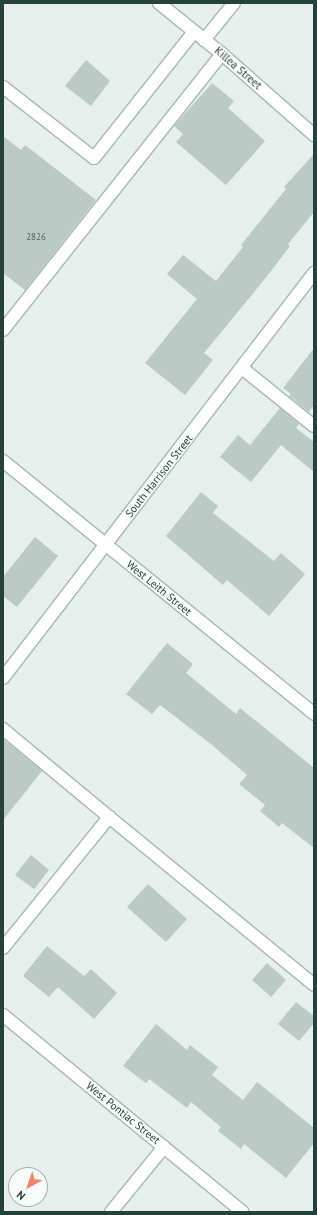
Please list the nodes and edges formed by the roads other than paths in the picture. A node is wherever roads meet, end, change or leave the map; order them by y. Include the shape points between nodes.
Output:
1 (159, 3) edge
2 (234, 3) edge
3 (194, 32) junction
4 (204, 40) junction
5 (222, 54) junction
6 (3, 88) edge
7 (314, 135) edge
8 (314, 273) edge
9 (3, 330) edge
10 (242, 368) junction
11 (314, 426) edge
12 (3, 461) edge
13 (106, 544) junction
14 (3, 678) edge
15 (314, 714) edge
16 (3, 729) edge
17 (109, 817) junction
18 (3, 948) edge
19 (314, 985) edge
20 (3, 1015) edge
21 (164, 1147) junction
22 (112, 1212) edge
23 (243, 1212) edge

1 - 3 street, Killea Street
2 - 4 street
3 - 4 street, Killea Street
3 - 6 street via 94,158
4 - 5 street, Killea Street
5 - 7 street, Killea Street
5 - 9 street
8 - 10 street, South Harrison Street
10 - 11 street
10 - 13 street, South Harrison Street
12 - 13 street, West Leith Street
13 - 14 street, South Harrison Street
13 - 15 street, West Leith Street
16 - 17 street
17 - 18 street
17 - 19 street
20 - 21 street, West Pontiac Street
21 - 22 street
21 - 23 street, West Pontiac Street

